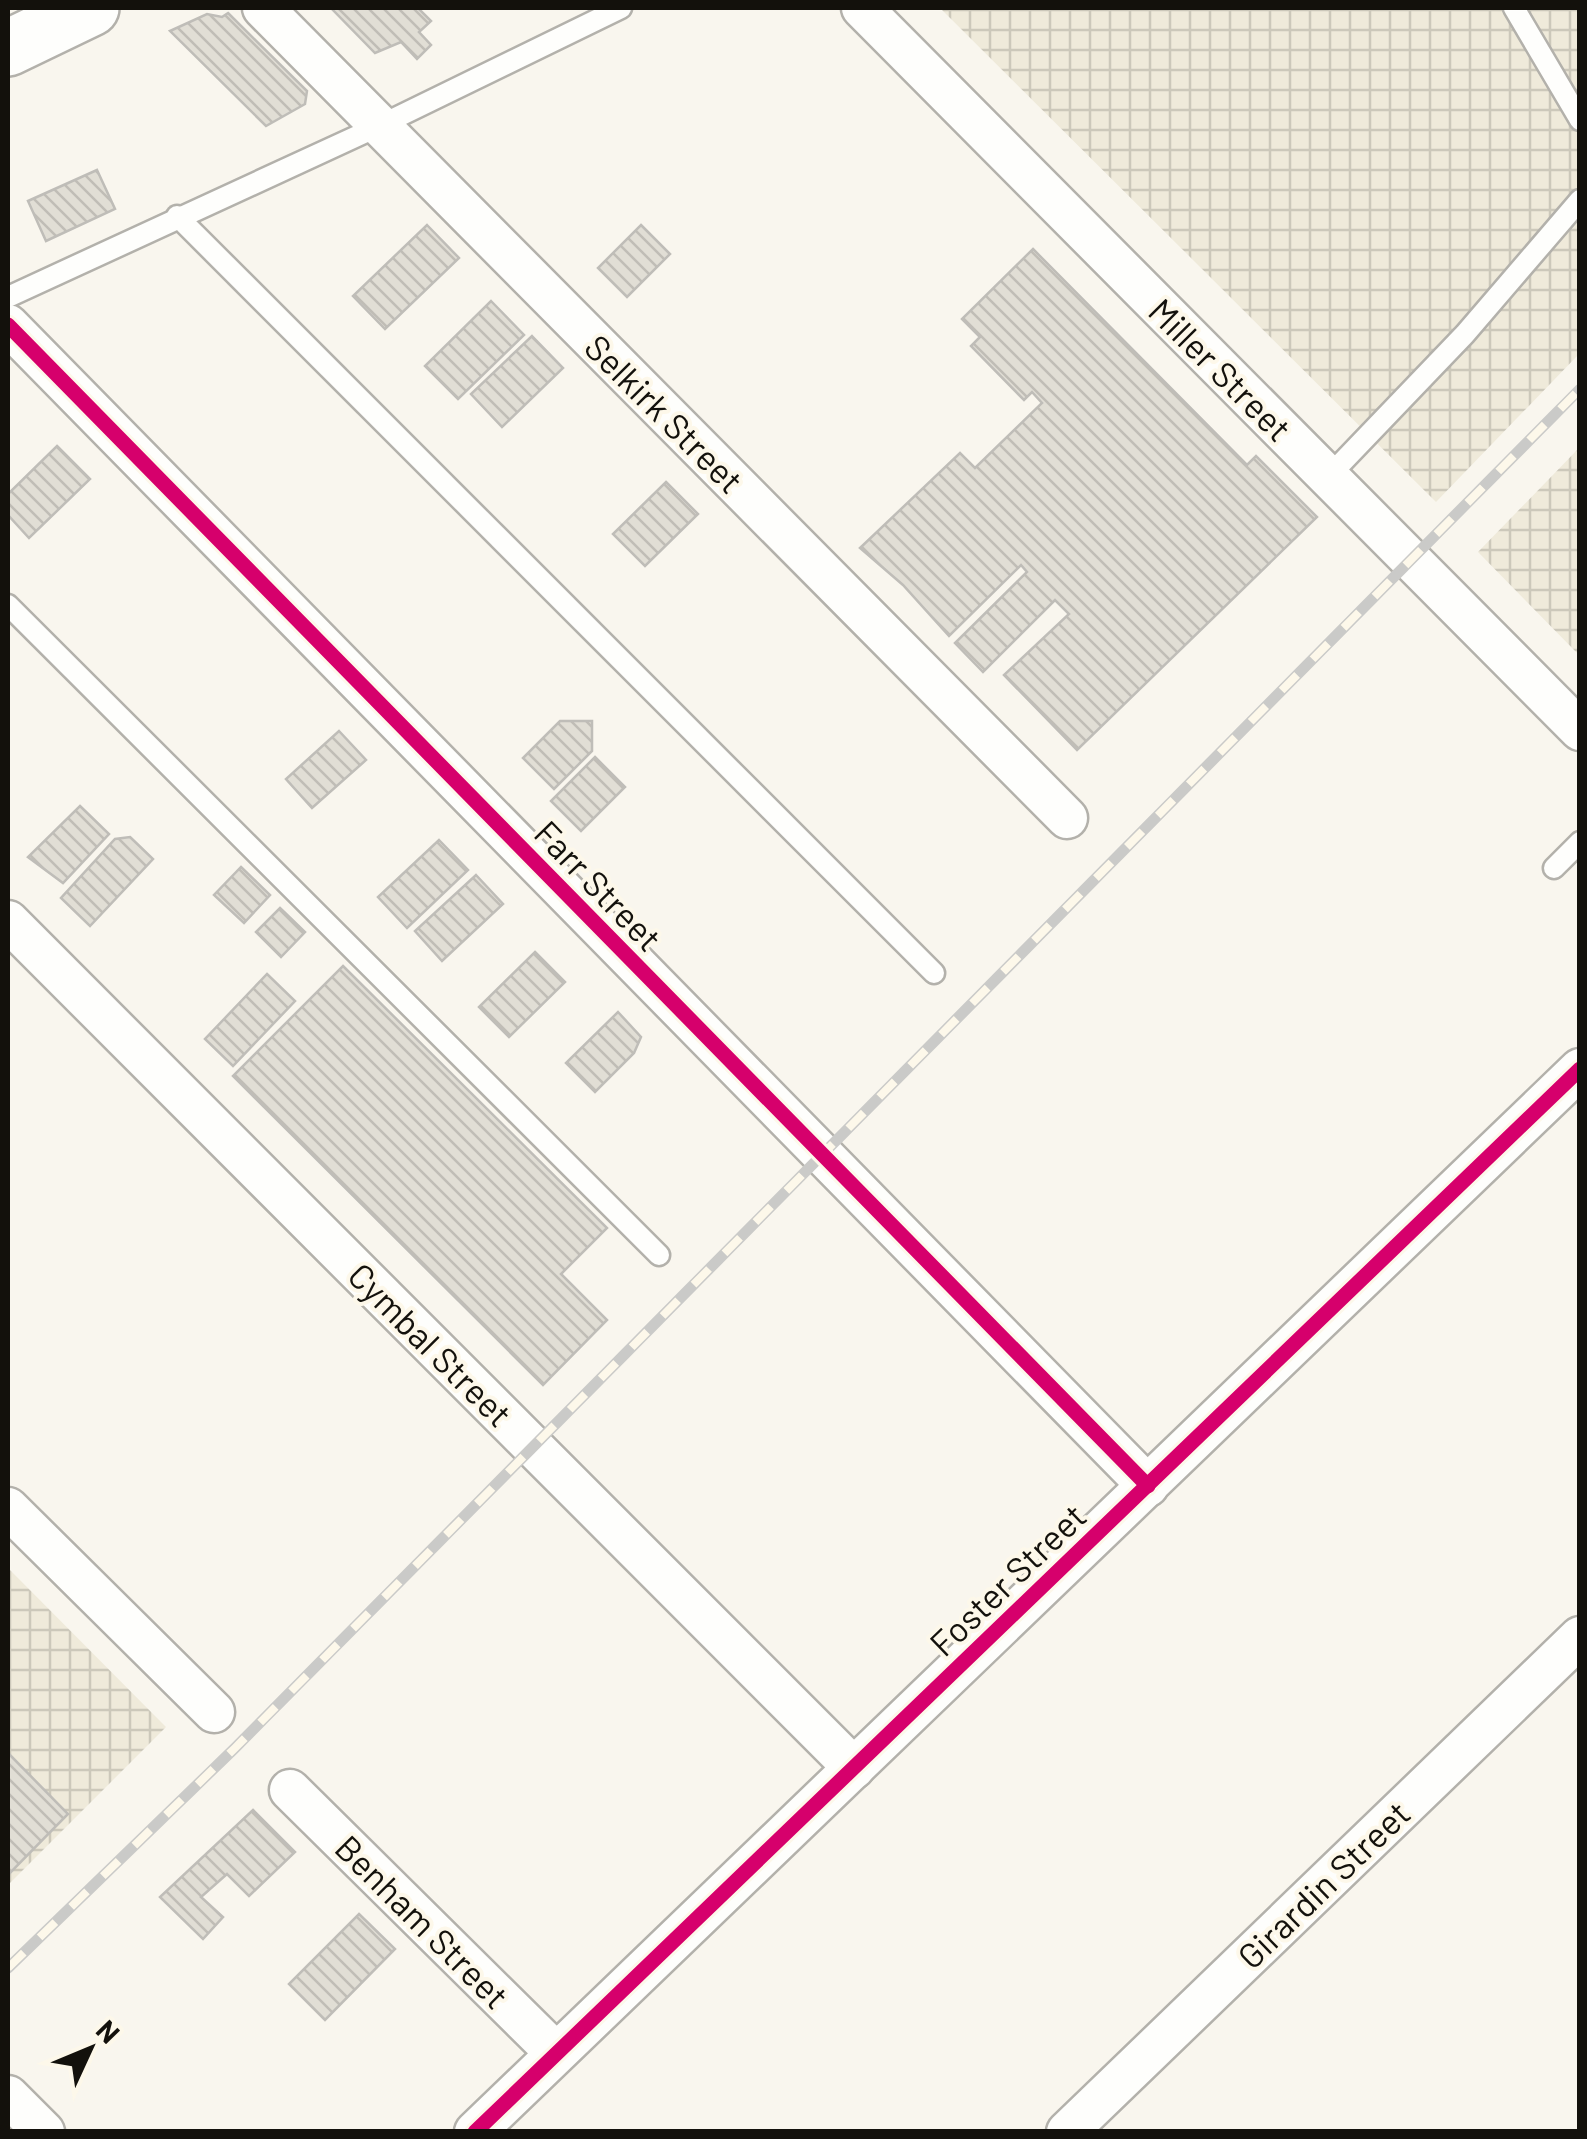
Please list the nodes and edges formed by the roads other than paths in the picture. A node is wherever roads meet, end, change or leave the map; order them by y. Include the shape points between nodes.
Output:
1 (90, 8) edge
2 (263, 8) edge
3 (621, 8) edge
4 (862, 8) edge
5 (1514, 8) edge
6 (8, 48) edge
7 (1580, 120) edge
8 (379, 126) junction
9 (1580, 200) edge
10 (177, 216) junction
11 (8, 297) edge
12 (8, 325) edge
13 (1328, 477) junction
14 (8, 605) edge
15 (1580, 730) edge
16 (1067, 818) dead end
17 (1580, 842) edge
18 (1554, 868) dead end
19 (8, 921) edge
20 (934, 974) dead end
21 (1580, 1068) edge
22 (659, 1255) dead end
23 (1148, 1486) junction
24 (8, 1508) edge
25 (1580, 1637) edge
26 (214, 1712) dead end
27 (854, 1768) junction
28 (290, 1790) dead end
29 (556, 2053) junction
30 (8, 2096) edge
31 (44, 2132) edge
32 (475, 2132) edge
33 (1067, 2132) edge

1 - 6 main road
2 - 8 street, Selkirk Street
3 - 8 lane
4 - 13 street, Miller Street
5 - 7 lane
8 - 10 lane
8 - 16 street, Selkirk Street
9 - 13 lane via 1465,334
10 - 11 lane
10 - 20 lane
12 - 23 street, Farr Street
13 - 15 street, Miller Street
14 - 22 lane
17 - 18 lane
19 - 27 street, Cymbal Street
21 - 23 street, Foster Street
23 - 27 street, Foster Street
24 - 26 street
25 - 33 street, Girardin Street
27 - 29 street, Foster Street
28 - 29 street, Benham Street
29 - 32 street, Foster Street
30 - 31 street

